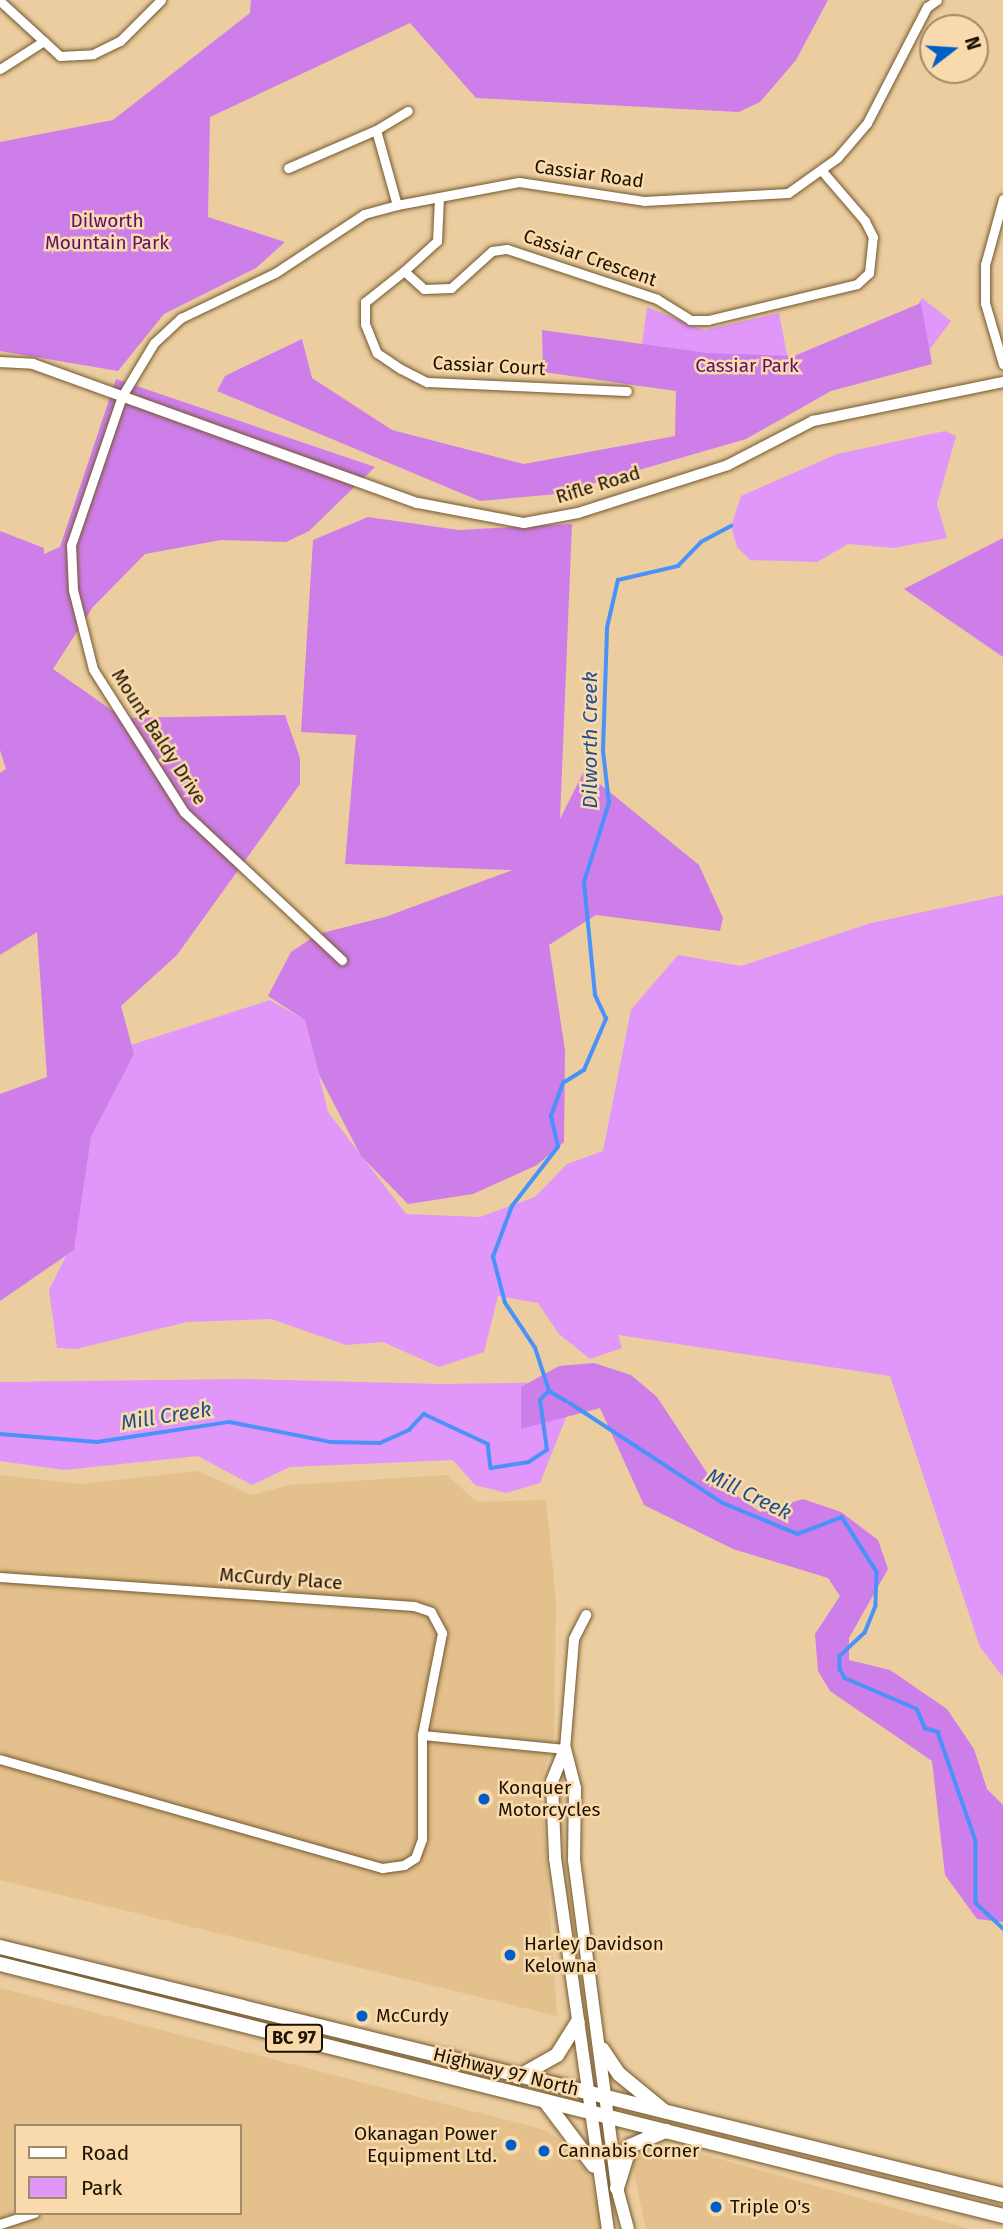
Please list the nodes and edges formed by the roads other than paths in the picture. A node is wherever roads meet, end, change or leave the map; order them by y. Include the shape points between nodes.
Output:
1 (161, 0) edge
2 (937, 0) edge
3 (0, 1) edge
4 (44, 41) junction
5 (0, 69) edge
6 (408, 111) dead end
7 (376, 130) junction
8 (288, 168) dead end
9 (822, 171) junction
10 (439, 197) junction
11 (1003, 199) edge
12 (397, 205) junction
13 (404, 271) junction
14 (0, 362) edge
15 (1003, 364) edge
16 (1003, 382) edge
17 (627, 391) dead end
18 (122, 396) junction
19 (342, 960) dead end
20 (0, 1577) edge
21 (586, 1615) dead end
22 (422, 1735) junction
23 (565, 1749) junction
24 (0, 1759) edge
25 (0, 1947) edge
26 (0, 1964) edge
27 (578, 2022) junction
28 (602, 2049) junction
29 (518, 2077) junction
30 (586, 2090) junction
31 (606, 2095) junction
32 (544, 2100) junction
33 (664, 2110) junction
34 (587, 2113) junction
35 (608, 2117) junction
36 (666, 2131) junction
37 (594, 2166) junction
38 (617, 2188) junction
39 (1003, 2195) edge
40 (28, 2215) edge
41 (1003, 2217) edge
42 (0, 2224) edge
43 (608, 2229) edge
44 (628, 2229) edge

1 - 4 street via 120,41 93,54 60,56
2 - 9 street, Cassiar Road via 927,7 867,123
3 - 4 street
4 - 5 street
6 - 7 street
7 - 8 street
7 - 12 street
9 - 10 street, Cassiar Road via 788,193 759,198 644,201 519,182
9 - 13 street, Cassiar Crescent via 873,237 869,273 856,284 690,320 657,299 507,249 492,251 438,293
10 - 12 street, Cassiar Road
10 - 13 street via 437,241
11 - 15 street via 985,265 985,303
12 - 18 street, Cassiar Road via 364,214 275,273 181,318 154,343
13 - 17 street, Cassiar Court via 365,302 365,324 377,353 401,369 427,382
14 - 18 street, Rifle Road via 33,364
16 - 18 street, Rifle Road via 813,421 728,465 578,513 524,523 418,503
18 - 19 street, Mount Baldy Drive via 71,545 73,590 93,670 184,812
20 - 22 street, McCurdy Place via 422,1609 442,1633
21 - 23 street via 573,1639
22 - 23 street
22 - 24 street, McCurdy Place via 420,1849 415,1858 391,1868
23 - 27 main road via 552,1782 555,1858
23 - 28 main road via 575,1788 574,1860
25 - 29 highway, Highway 97 North / BC 97
26 - 32 highway, Highway 97 North / BC 97
27 - 29 highway via 557,2055
27 - 30 main road
28 - 31 main road
28 - 33 highway via 619,2074
29 - 30 highway, Highway 97 North / BC 97
30 - 31 highway, Highway 97 North / BC 97
30 - 34 main road
31 - 33 highway, Highway 97 North / BC 97
31 - 35 main road
32 - 34 highway, Highway 97 North / BC 97
32 - 37 highway
33 - 39 highway, Highway 97 North / BC 97
34 - 35 highway, Highway 97 North / BC 97
34 - 37 main road
35 - 36 highway, Highway 97 North / BC 97
35 - 38 main road
36 - 38 highway via 630,2146
36 - 41 highway, Highway 97 North / BC 97
37 - 43 main road
38 - 44 main road
40 - 42 street

